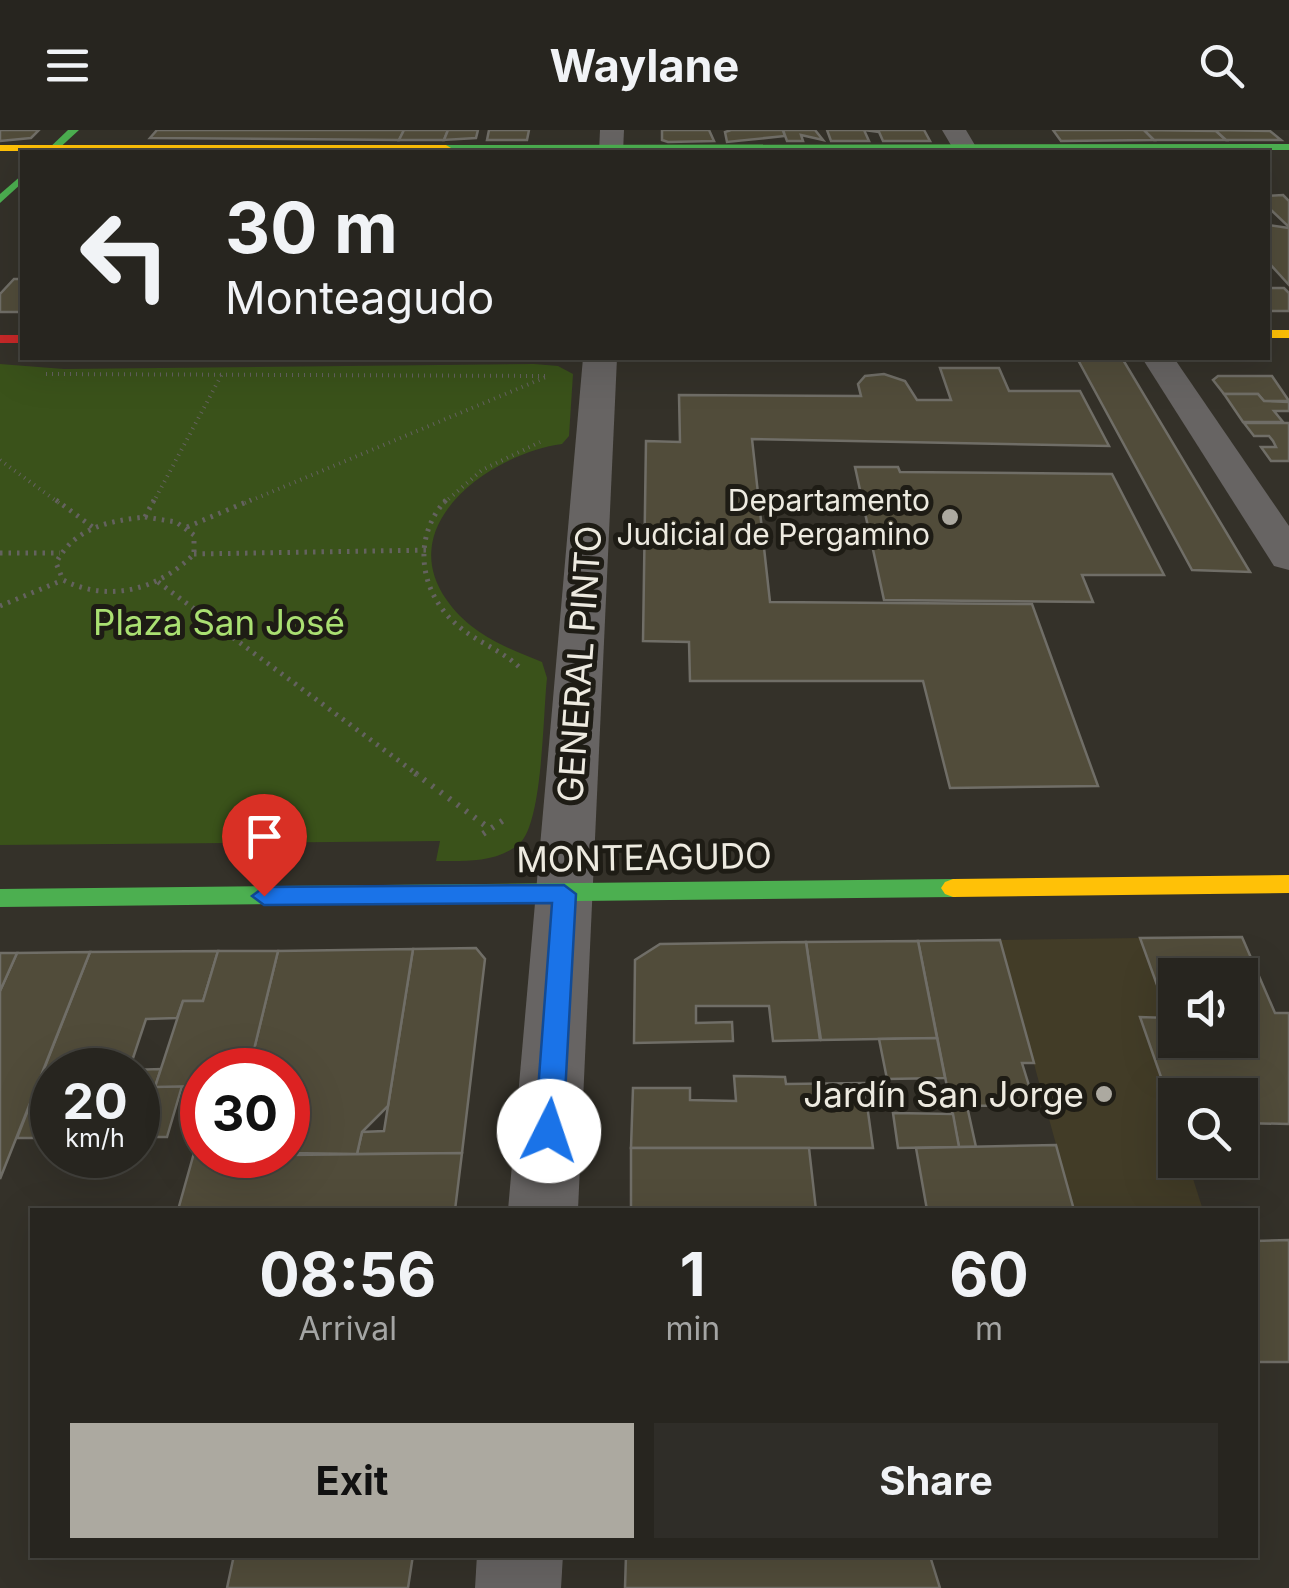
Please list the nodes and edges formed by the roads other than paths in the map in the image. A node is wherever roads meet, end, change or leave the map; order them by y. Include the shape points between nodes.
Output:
1 (74, 130) edge
2 (962, 143) edge
3 (611, 144) edge
4 (1289, 147) edge
5 (0, 148) edge
6 (53, 150) edge
7 (20, 180) edge
8 (0, 200) edge
9 (1159, 360) edge
10 (580, 362) edge
11 (1289, 556) edge
12 (1289, 884) edge
13 (564, 894) junction
14 (0, 898) edge
15 (543, 1208) edge
16 (520, 1558) edge
17 (518, 1588) edge

1 - 6 street
2 - 3 street
2 - 4 street
3 - 6 street
5 - 6 street
7 - 8 street
9 - 11 street
10 - 13 street, GENERAL PINTO
12 - 13 street, MONTEAGUDO
13 - 14 street, MONTEAGUDO
13 - 15 street, GENERAL PINTO
16 - 17 street

